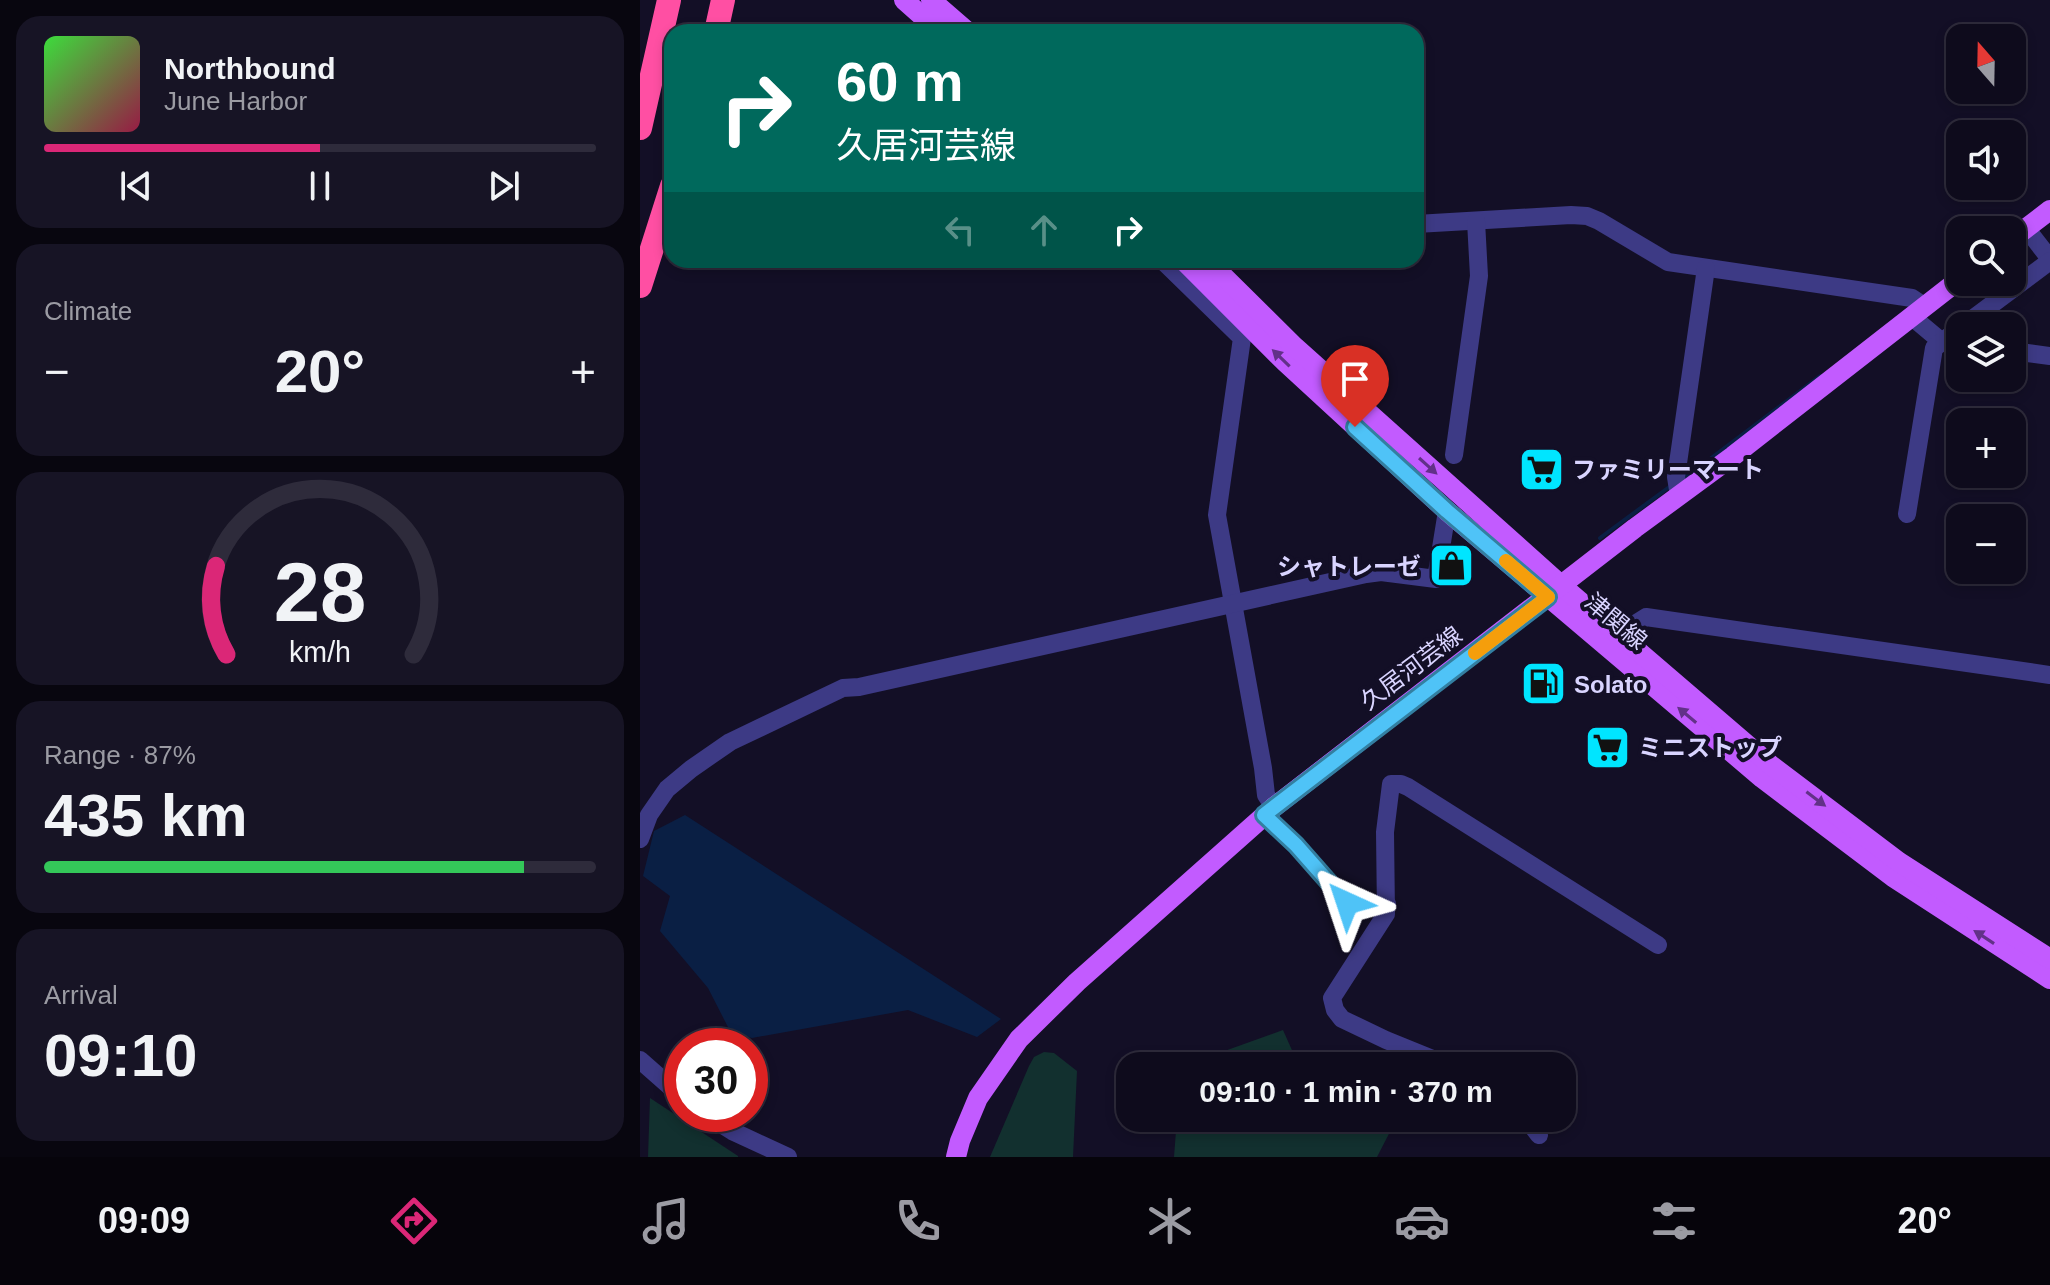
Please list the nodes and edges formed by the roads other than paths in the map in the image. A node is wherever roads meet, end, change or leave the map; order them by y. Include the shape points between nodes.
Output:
1 (669, 0) edge
2 (723, 0) edge
3 (904, 0) edge
4 (931, 0) edge
5 (718, 24) edge
6 (931, 24) edge
7 (959, 24) edge
8 (640, 128) edge
9 (664, 211) edge
10 (1476, 221) junction
11 (2036, 223) edge
12 (1424, 224) edge
13 (2050, 260) edge
14 (1170, 268) edge
15 (1191, 268) edge
16 (1215, 268) edge
17 (1706, 268) junction
18 (640, 286) edge
19 (1946, 288) edge
20 (1917, 306) junction
21 (1981, 312) edge
22 (1946, 338) edge
23 (1946, 344) edge
24 (2026, 353) edge
25 (2050, 356) edge
26 (1454, 455) dead end
27 (1677, 486) junction
28 (1447, 511) junction
29 (1907, 514) dead end
30 (1555, 591) junction
31 (1234, 603) junction
32 (1619, 634) junction
33 (2050, 675) edge
34 (1269, 811) junction
35 (640, 839) edge
36 (1387, 904) junction
37 (1658, 945) dead end
38 (2050, 959) edge
39 (2050, 979) edge
40 (1414, 1052) edge
41 (640, 1060) edge
42 (664, 1081) edge
43 (734, 1132) edge
44 (1537, 1132) edge
45 (1539, 1135) dead end
46 (788, 1157) edge
47 (956, 1157) edge

1 - 8 highway
2 - 5 highway
3 - 6 main road
4 - 7 main road
9 - 18 highway
10 - 12 street
10 - 17 street via 1587,216 1668,262
10 - 26 street via 1479,276
11 - 13 street
13 - 21 street
14 - 31 street via 1242,338 1217,515
28 -> 15 main road, 津関線
16 -> 30 main road, 津関線
17 - 20 street
17 - 27 street
19 - 20 main road, 久居河芸線
20 - 22 street
20 - 27 main road, 久居河芸線 via 1733,456
23 - 29 street via 1934,348
24 - 25 street
27 - 30 main road, 久居河芸線
28 - 30 main road, 津関線
28 - 31 street via 1436,579 1381,572
30 - 32 main road, 津関線
30 - 34 main road, 久居河芸線
39 -> 30 main road, 津関線 via 1893,877 1774,787
31 - 34 street
31 - 35 street via 843,688 730,742 691,769 667,789
32 - 33 street via 1646,617
32 -> 38 main road, 津関線 via 1772,766 1899,862
34 - 36 street via 1347,903
34 - 47 main road, 久居河芸線 via 1019,1039 978,1098
36 - 37 street via 1385,832 1391,781
36 - 40 street via 1386,914 1332,998 1342,1019
41 - 42 street
43 - 46 street
44 - 45 street

